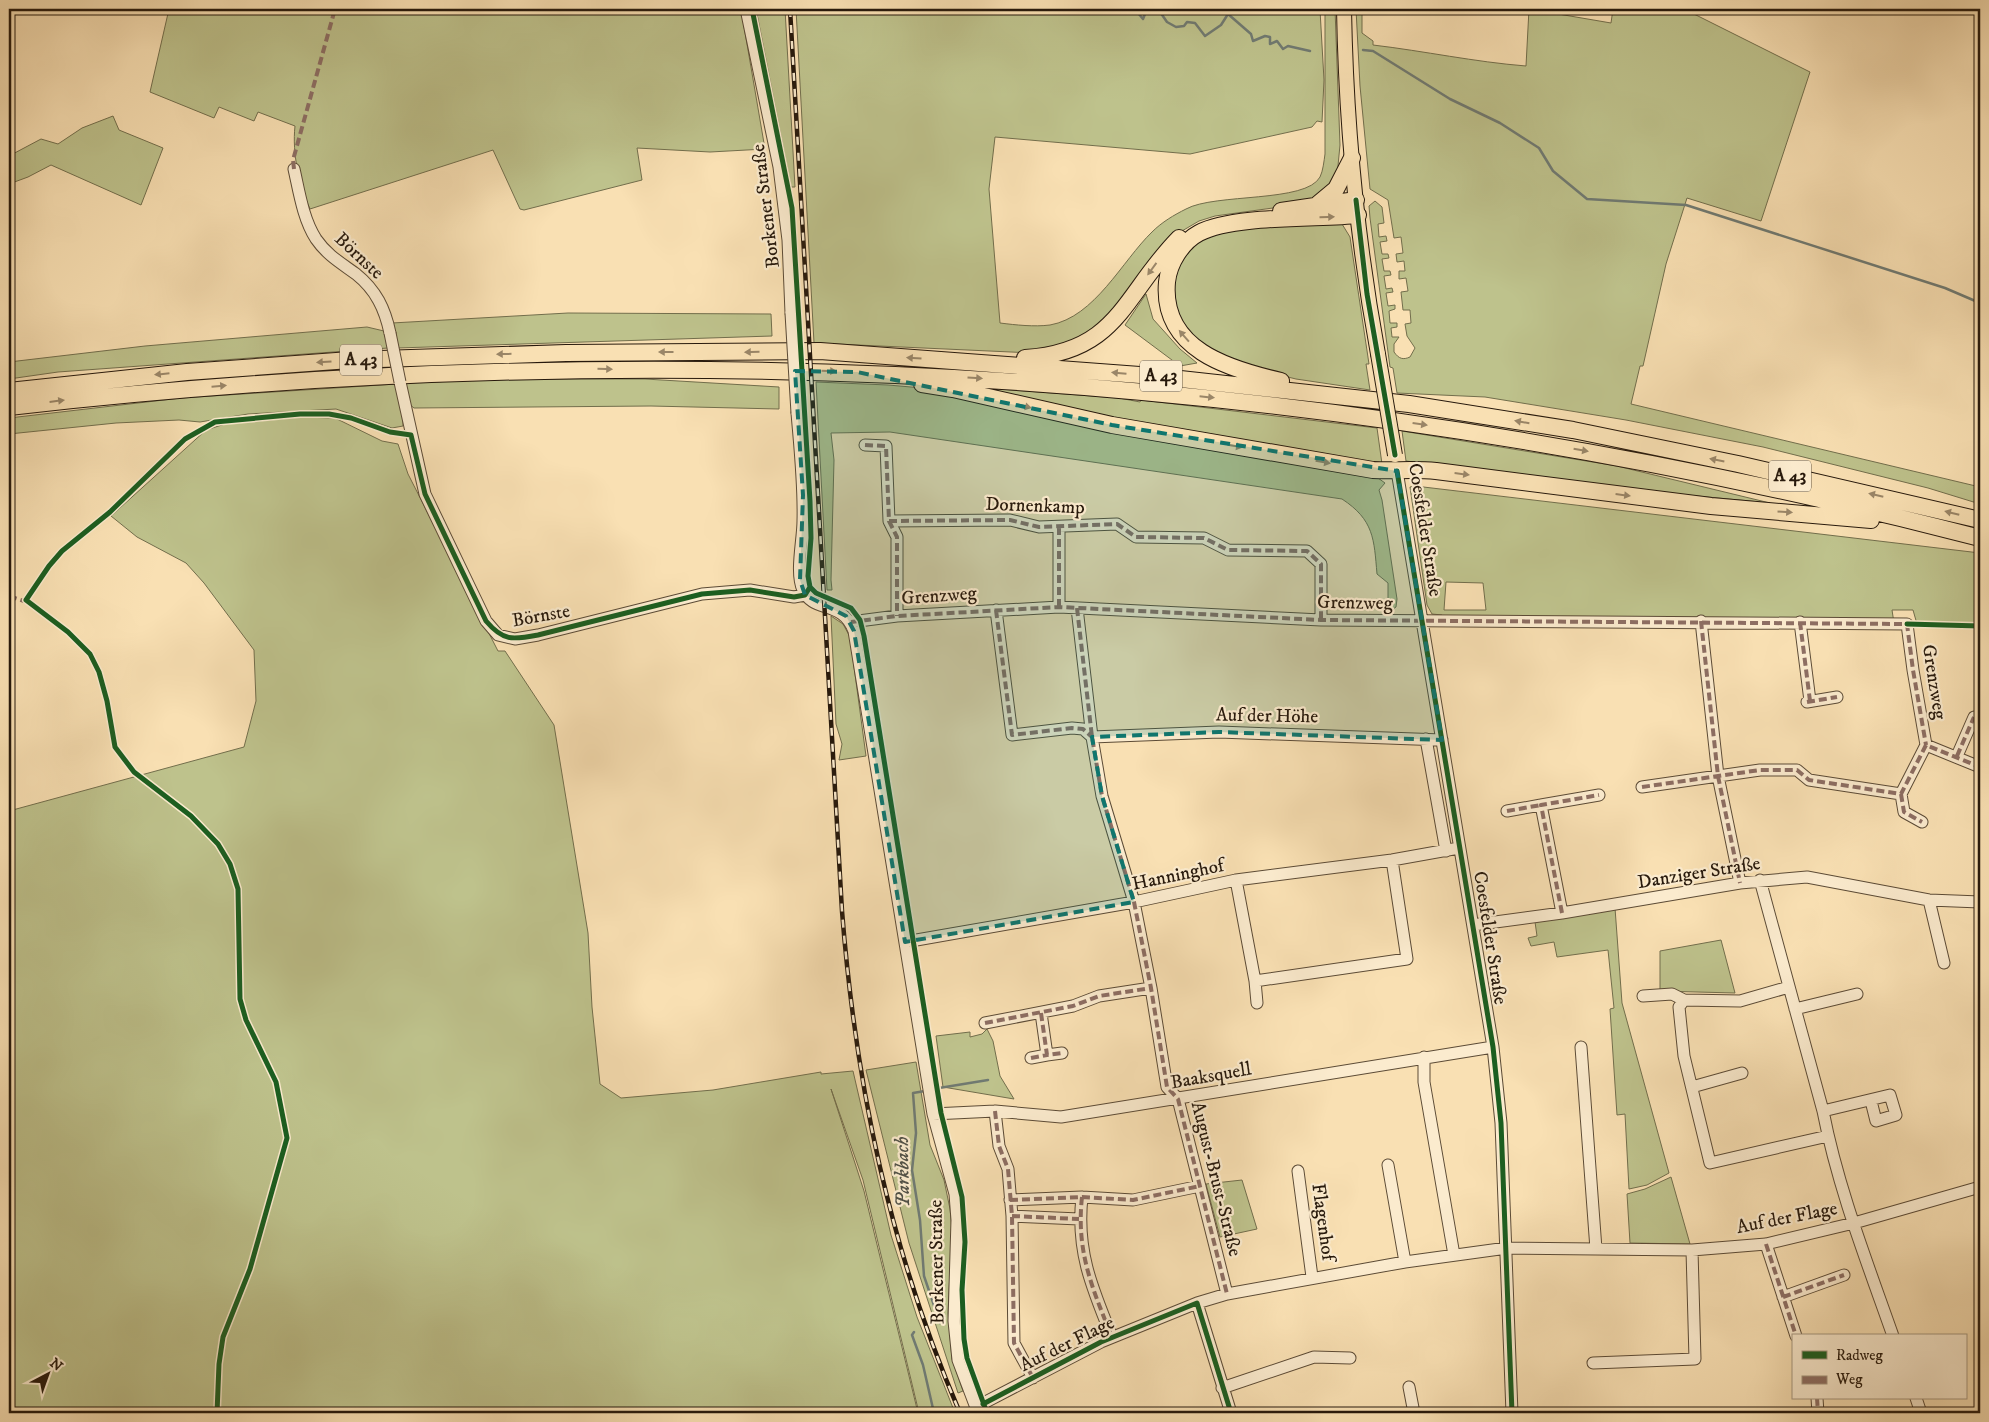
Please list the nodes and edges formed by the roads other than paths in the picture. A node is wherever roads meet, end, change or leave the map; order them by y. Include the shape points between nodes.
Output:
1 (746, 9) edge
2 (1344, 9) edge
3 (1352, 158) junction
4 (294, 168) dead end
5 (1318, 204) junction
6 (1357, 208) junction
7 (963, 361) junction
8 (857, 372) junction
9 (9, 391) edge
10 (1359, 397) junction
11 (9, 407) edge
12 (865, 445) dead end
13 (1396, 463) junction
14 (1980, 520) edge
15 (889, 521) junction
16 (1059, 527) junction
17 (1961, 533) junction
18 (1980, 538) edge
19 (805, 595) junction
20 (1059, 607) junction
21 (1077, 608) junction
22 (996, 610) junction
23 (897, 616) junction
24 (1321, 620) junction
25 (1701, 621) junction
26 (851, 622) junction
27 (1421, 622) junction
28 (1800, 622) junction
29 (1837, 697) dead end
30 (1974, 716) dead end
31 (1092, 737) junction
32 (1426, 739) junction
33 (1442, 740) junction
34 (1926, 745) junction
35 (1957, 756) junction
36 (1980, 767) edge
37 (1718, 776) junction
38 (1642, 787) dead end
39 (1901, 794) junction
40 (1599, 795) dead end
41 (1541, 804) junction
42 (1506, 811) dead end
43 (1922, 822) dead end
44 (1459, 848) junction
45 (1446, 851) junction
46 (1392, 860) junction
47 (1236, 880) junction
48 (1760, 880) junction
49 (1740, 883) junction
50 (1929, 900) junction
51 (1134, 902) junction
52 (1980, 902) edge
53 (1562, 913) junction
54 (1473, 925) junction
55 (905, 942) junction
56 (1944, 963) dead end
57 (1255, 981) junction
58 (1789, 987) junction
59 (1151, 988) junction
60 (1857, 994) dead end
61 (1643, 996) dead end
62 (1684, 1000) junction
63 (1257, 1003) dead end
64 (1795, 1009) junction
65 (1040, 1013) junction
66 (985, 1023) dead end
67 (1582, 1046) dead end
68 (1493, 1047) junction
69 (1062, 1053) dead end
70 (1047, 1055) junction
71 (1424, 1057) junction
72 (1031, 1058) dead end
73 (1742, 1073) dead end
74 (1692, 1087) junction
75 (1178, 1099) junction
76 (1871, 1101) dead end
77 (995, 1111) junction
78 (1823, 1111) junction
79 (933, 1114) junction
80 (1828, 1136) junction
81 (1388, 1166) dead end
82 (1298, 1172) dead end
83 (1200, 1186) junction
84 (1980, 1187) edge
85 (1082, 1197) junction
86 (1010, 1200) junction
87 (1012, 1216) junction
88 (1080, 1219) junction
89 (1854, 1222) junction
90 (1766, 1244) junction
91 (1507, 1248) junction
92 (1596, 1249) junction
93 (1692, 1250) junction
94 (1454, 1255) junction
95 (1405, 1262) junction
96 (1844, 1275) dead end
97 (1312, 1277) junction
98 (1227, 1294) junction
99 (1783, 1297) junction
100 (1197, 1302) junction
101 (1795, 1334) edge
102 (1892, 1334) edge
103 (1112, 1337) junction
104 (1350, 1358) dead end
105 (1594, 1363) dead end
106 (1033, 1378) junction
107 (1409, 1387) dead end
108 (1222, 1388) junction
109 (1817, 1400) edge
110 (1917, 1400) edge
111 (977, 1410) edge
112 (1231, 1413) edge
113 (1414, 1413) edge
114 (1512, 1413) edge
115 (1818, 1413) edge
116 (1921, 1413) edge

1 - 19 street, Borkener Straße, bridge via 779,167 788,240 803,504 800,580
2 - 3 main road
3 - 5 highway via 1336,189
3 - 6 main road
4 - 19 street, Börnste, bridge via 315,238 334,260 356,274 372,290 385,311 425,494 486,621 498,635 515,639 538,635 702,594 750,590 794,597
5 - 6 highway
5 -> 7 highway via 1218,220 1196,227 1181,236 1159,259 1122,312 1098,336 1068,351 1035,357
10 -> 6 highway via 1273,379 1209,357 1195,348 1174,324 1166,294 1168,274 1176,255 1199,233 1217,226
6 - 13 main road, bridge via 1367,294
7 -> 9 highway, A 43 via 820,351 453,355 187,372
10 -> 7 highway, A 43
11 -> 8 highway, A 43 via 281,381 463,371
8 -> 13 highway via 899,383 953,388 1112,425 1373,470
8 -> 17 highway, A 43 via 1186,395 1460,430 1740,481
14 -> 10 highway, A 43 via 1573,430
12 - 15 street via 886,446
13 -> 17 highway via 1411,468 1710,506 1861,518
13 - 27 street, Coesfelder Straße
15 - 16 street, Dornenkamp via 1010,520 1039,527
15 - 23 street via 897,536
16 - 20 street
16 - 24 street, Dornenkamp via 1117,524 1136,537 1204,538 1228,550 1306,551 1321,564
17 - 18 highway, A 43
19 - 26 street via 814,603 835,609
20 - 21 street, Grenzweg
20 - 22 street, Grenzweg
21 - 24 street, Grenzweg
21 - 31 street, August-Brust-Straße
22 - 23 street, Grenzweg
22 - 31 street via 1012,735 1072,728 1083,729
23 - 26 street, Grenzweg
24 - 27 street, Grenzweg
25 - 27 street, Grenzweg
25 - 28 street, Grenzweg
25 - 37 street
26 - 55 street, Borkener Straße via 857,642
27 - 33 street, Coesfelder Straße
28 - 29 street via 1809,702
28 - 34 street, Grenzweg via 1907,624
30 - 35 street
31 - 32 street, Auf der Höhe via 1220,732
31 - 51 street, August-Brust-Straße via 1102,796
32 - 33 street, Auf der Höhe
32 - 45 street
33 - 44 street, Coesfelder Straße
34 - 35 street
34 - 39 street
35 - 36 street
37 - 38 street
37 - 39 street via 1760,770 1797,770 1809,780
37 - 49 street
39 - 43 street via 1904,812
40 - 41 street
41 - 42 street
41 - 53 street
44 - 45 street, Hanninghof
44 - 54 street, Coesfelder Straße
45 - 46 street, Hanninghof
46 - 47 street, Hanninghof
46 - 57 street via 1407,959
47 - 51 street, Hanninghof
47 - 57 street
48 - 49 street, Danziger Straße
48 - 50 street, Danziger Straße via 1807,877
48 - 58 street
49 - 53 street, Danziger Straße
50 - 52 street, Danziger Straße
50 - 56 street
51 - 55 street, Hanninghof
51 - 59 street, August-Brust-Straße
53 - 54 street, Danziger Straße
54 - 68 street, Coesfelder Straße
55 - 79 street, Borkener Straße
57 - 63 street
58 - 62 street via 1740,1001
58 - 64 street
59 - 65 street via 1099,996
59 - 75 street, August-Brust-Straße via 1166,1087
60 - 64 street
61 - 62 street via 1672,994
62 - 74 street via 1679,1007 1684,1056
64 - 78 street
65 - 66 street
65 - 70 street
67 - 92 street
68 - 71 street, Baaksquell
68 - 91 street, Coesfelder Straße via 1501,1123
69 - 70 street
70 - 72 street
71 - 75 street, Baaksquell
71 - 94 street via 1424,1082
73 - 74 street
74 - 80 street via 1710,1164
75 - 77 street, Baaksquell via 1061,1117
75 - 83 street, August-Brust-Straße
76 - 78 street
77 - 79 street, Baaksquell
77 - 86 street via 999,1146 1008,1169
78 - 80 street
79 - 111 street, Borkener Straße via 956,1205 954,1321 958,1360
80 - 89 street
81 - 95 street
82 - 97 street, Flagenhof
83 - 85 street via 1133,1200
83 - 98 street, August-Brust-Straße
84 - 89 street, Auf der Flage
85 - 86 street
85 - 88 street
86 - 87 street
87 - 88 street
87 - 106 street via 1014,1343
88 - 103 street via 1088,1276
89 - 90 street, Auf der Flage
89 - 102 street
90 - 93 street, Auf der Flage
90 - 99 street
91 - 92 street, Auf der Flage
91 - 94 street, Auf der Flage
91 - 114 street, Coesfelder Straße
92 - 93 street, Auf der Flage
93 - 105 street via 1696,1359
94 - 95 street, Auf der Flage
95 - 97 street, Auf der Flage
96 - 99 street
97 - 98 street, Auf der Flage
98 - 100 street, Auf der Flage
99 - 101 street
100 - 103 street, Auf der Flage
100 - 108 street
103 - 106 street, Auf der Flage
104 - 108 street via 1314,1357
106 - 111 street, Auf der Flage
107 - 113 street
108 - 112 street
109 - 115 street
110 - 116 street

